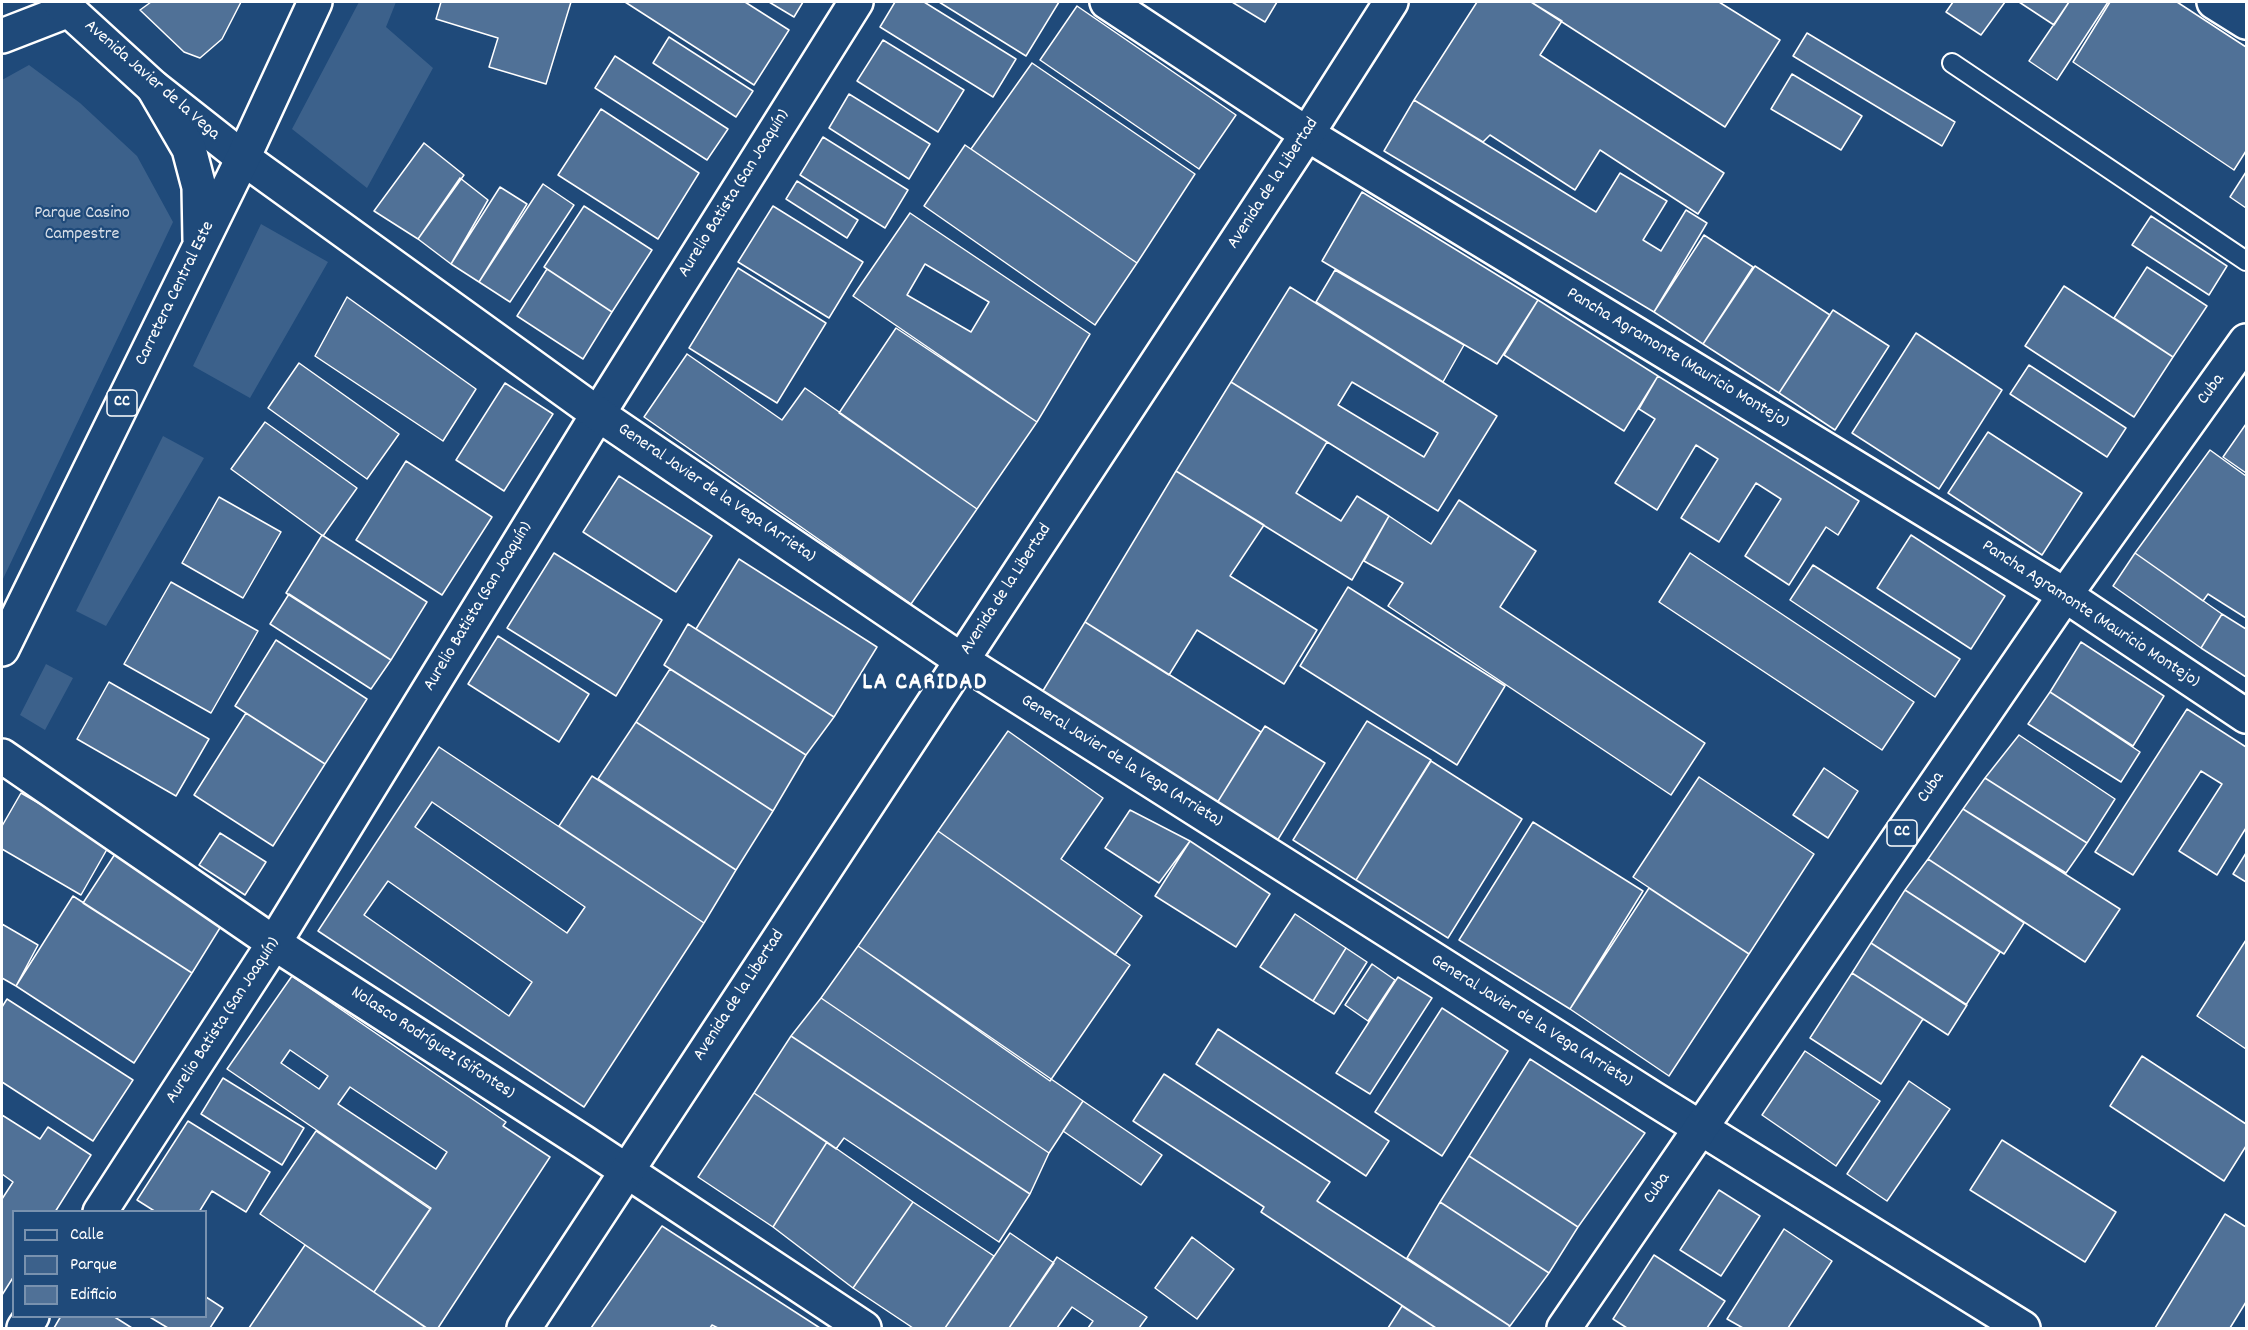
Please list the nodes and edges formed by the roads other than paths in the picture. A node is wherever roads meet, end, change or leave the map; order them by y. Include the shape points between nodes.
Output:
1 (315, 2) edge
2 (856, 2) edge
3 (1107, 2) edge
4 (1391, 2) edge
5 (2214, 2) edge
6 (65, 6) edge
7 (2247, 22) edge
8 (2, 36) edge
9 (1952, 63) dead end
10 (153, 87) junction
11 (1308, 134) junction
12 (243, 158) junction
13 (200, 245) junction
14 (2247, 261) edge
15 (2247, 341) edge
16 (598, 414) junction
17 (2065, 595) junction
18 (2, 649) edge
19 (961, 660) junction
20 (2247, 716) edge
21 (2, 756) edge
22 (274, 943) junction
23 (1699, 1127) junction
24 (626, 1170) junction
25 (101, 1210) edge
26 (524, 1329) edge
27 (864, 1329) edge
28 (1564, 1329) edge
29 (2023, 1329) edge

1 - 12 main road, Carretera Central Este / CC
2 - 16 main road, Aurelio Batista (San Joaquín)
3 - 11 main road, Pancha Agramonte (Mauricio Montejo)
4 - 11 main road, Avenida de la Libertad
5 - 7 main road
6 - 8 main road
6 - 10 main road, Avenida Javier de la Vega
9 - 14 lane
10 - 12 main road, Avenida Javier de la Vega
10 - 13 main road via 189,149 199,187
11 - 17 main road, Pancha Agramonte (Mauricio Montejo)
11 - 19 main road, Avenida de la Libertad
12 - 13 main road, Carretera Central Este / CC
12 - 16 main road, General Javier de la Vega (Arrieta)
13 - 18 main road, Carretera Central Este / CC
15 - 17 main road, Cuba / CC
16 - 19 main road, General Javier de la Vega (Arrieta)
16 - 22 main road, Aurelio Batista (San Joaquín)
17 - 20 main road, Pancha Agramonte (Mauricio Montejo)
17 - 23 main road, Cuba / CC
19 - 23 main road, General Javier de la Vega (Arrieta)
19 - 24 main road, Avenida de la Libertad
21 - 22 main road, Nolasco Rodríguez (Sifontes)
22 - 24 main road, Nolasco Rodríguez (Sifontes)
22 - 25 main road, Aurelio Batista (San Joaquín)
23 - 28 main road, Cuba / CC
23 - 29 main road, General Javier de la Vega (Arrieta)
24 - 26 main road, Avenida de la Libertad
24 - 27 main road, Nolasco Rodríguez (Sifontes)

